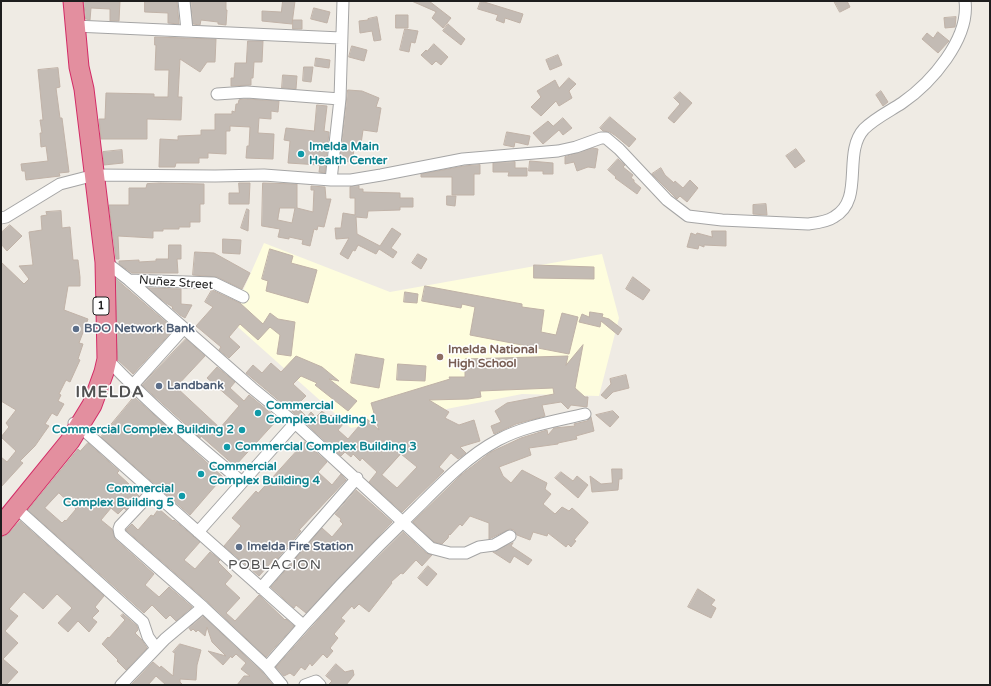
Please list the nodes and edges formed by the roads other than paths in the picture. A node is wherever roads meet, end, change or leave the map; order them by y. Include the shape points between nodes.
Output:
1 (73, 1) edge
2 (184, 1) edge
3 (343, 1) edge
4 (965, 1) edge
5 (75, 26) junction
6 (187, 30) junction
7 (342, 38) junction
8 (217, 94) dead end
9 (340, 99) junction
10 (91, 176) junction
11 (331, 180) junction
12 (1, 218) edge
13 (101, 261) junction
14 (129, 280) junction
15 (243, 297) dead end
16 (184, 328) junction
17 (107, 358) junction
18 (132, 386) junction
19 (585, 414) dead end
20 (295, 423) junction
21 (76, 424) junction
22 (357, 478) junction
23 (242, 482) junction
24 (152, 492) junction
25 (8, 513) edge
26 (402, 522) junction
27 (1, 526) edge
28 (198, 532) junction
29 (510, 536) dead end
30 (261, 588) junction
31 (203, 607) junction
32 (303, 625) junction
33 (157, 648) junction
34 (267, 667) junction
35 (280, 682) edge
36 (121, 685) edge
37 (305, 685) edge
38 (320, 685) edge

1 - 5 highway, 1
2 - 6 street
3 - 7 street
4 - 11 street via 961,32 934,74 912,96 878,118 859,136 854,153 850,199 842,212 834,218 808,224 688,216 667,200 606,138 558,151 463,158 381,175
5 - 6 street
5 - 10 highway, 1 via 84,89
6 - 7 street
7 - 9 street
8 - 9 street via 248,92
9 - 11 street
10 - 11 street via 264,175
10 - 12 street via 60,184
10 - 13 highway, 1
13 - 14 street
13 - 17 highway, 1
13 - 21 highway, 1 via 99,342 95,368
14 - 15 street, Nuñez Street via 214,283
14 - 16 street
16 - 18 street
16 - 20 street
17 - 18 street
17 - 21 highway, 1 via 92,405
18 - 23 street
19 - 26 street via 526,428 498,440 452,473
20 - 22 street
20 - 23 street
21 - 24 street
21 - 25 highway, 1 via 61,453
22 - 26 street
22 - 30 street
23 - 28 street
24 - 28 street
24 - 31 street via 120,526 120,534
25 - 27 highway, 1
25 - 33 street via 143,622 148,637
26 - 29 street via 431,548 450,553 466,553
26 - 32 street
28 - 30 street
30 - 32 street
31 - 33 street
31 - 34 street
32 - 34 street
33 - 36 street
34 - 35 street
37 - 38 street via 316,681

